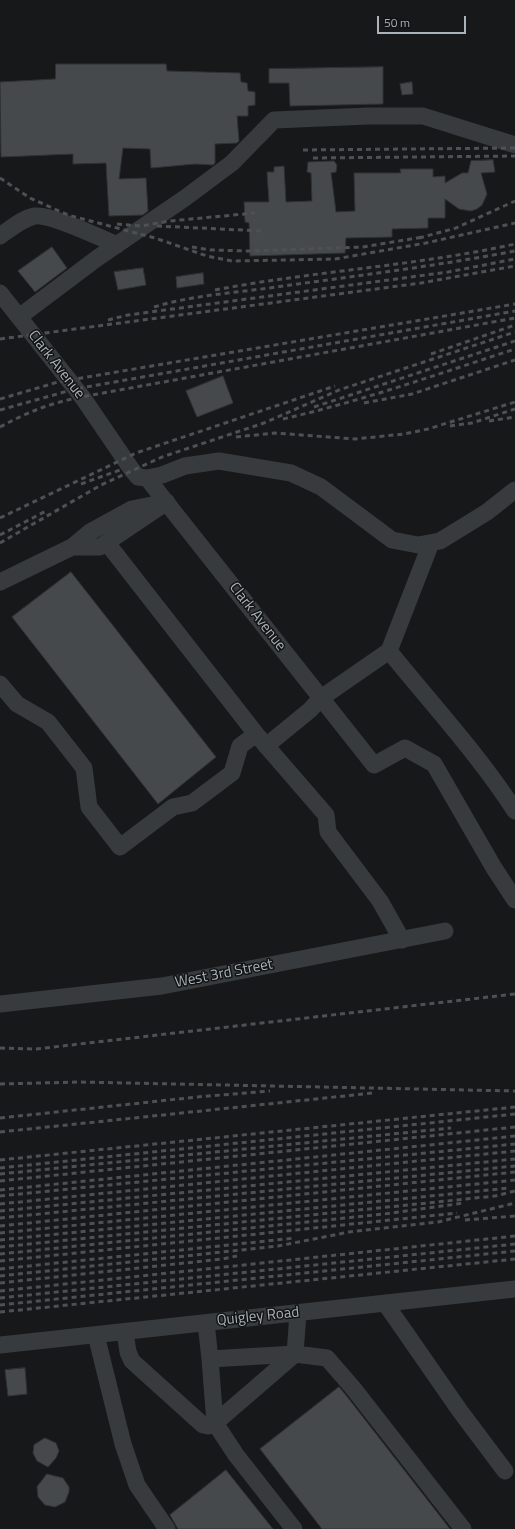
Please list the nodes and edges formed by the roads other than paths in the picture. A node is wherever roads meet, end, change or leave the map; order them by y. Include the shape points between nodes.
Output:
1 (515, 145) edge
2 (0, 236) edge
3 (117, 245) junction
4 (0, 293) edge
5 (19, 317) junction
6 (147, 478) junction
7 (515, 490) edge
8 (167, 502) junction
9 (107, 543) junction
10 (431, 543) junction
11 (72, 547) junction
12 (0, 582) edge
13 (389, 651) junction
14 (0, 684) edge
15 (321, 698) junction
16 (261, 740) junction
17 (515, 811) edge
18 (515, 900) edge
19 (445, 931) dead end
20 (402, 940) junction
21 (0, 1004) edge
22 (515, 1289) edge
23 (385, 1303) junction
24 (298, 1313) junction
25 (206, 1323) junction
26 (125, 1332) junction
27 (96, 1335) junction
28 (0, 1345) edge
29 (295, 1354) junction
30 (210, 1359) junction
31 (215, 1423) junction
32 (505, 1471) dead end
33 (167, 1529) edge
34 (294, 1529) edge
35 (463, 1529) edge

1 - 3 street via 423,116 274,120 232,163
2 - 3 street via 36,216 60,221
3 - 5 street
4 - 5 street, Clark Avenue
5 - 6 street, Clark Avenue via 83,398 132,470 138,477
6 - 8 street, Clark Avenue
6 - 10 street via 185,466 219,462 291,473 321,487 392,540 418,545
7 - 10 street via 487,512 440,541
8 - 9 street
8 - 11 street via 132,509 90,532
8 - 15 street, Clark Avenue
9 - 11 street via 100,547
9 - 16 street
10 - 13 street
11 - 12 street
13 - 15 street
13 - 17 street
14 - 16 street via 17,704 48,722 84,768 89,807 120,847 173,807 192,803 232,772 240,746
15 - 16 street via 310,710
15 - 18 street, Clark Avenue via 374,765 405,748 434,764
16 - 20 street via 326,815 328,832 380,901
19 - 20 street, West 3rd Street
20 - 21 street, West 3rd Street via 162,986
22 - 23 street, Quigley Road
23 - 24 street, Quigley Road
23 - 32 street
24 - 25 street, Quigley Road
24 - 29 street
25 - 26 street, Quigley Road
25 - 30 street
26 - 27 street, Quigley Road
26 - 31 street via 132,1361 203,1425
27 - 28 street, Quigley Road
27 - 33 street via 123,1444 137,1485
29 - 30 street
29 - 31 street
29 - 35 street via 327,1358
30 - 31 street
31 - 34 street via 236,1455

